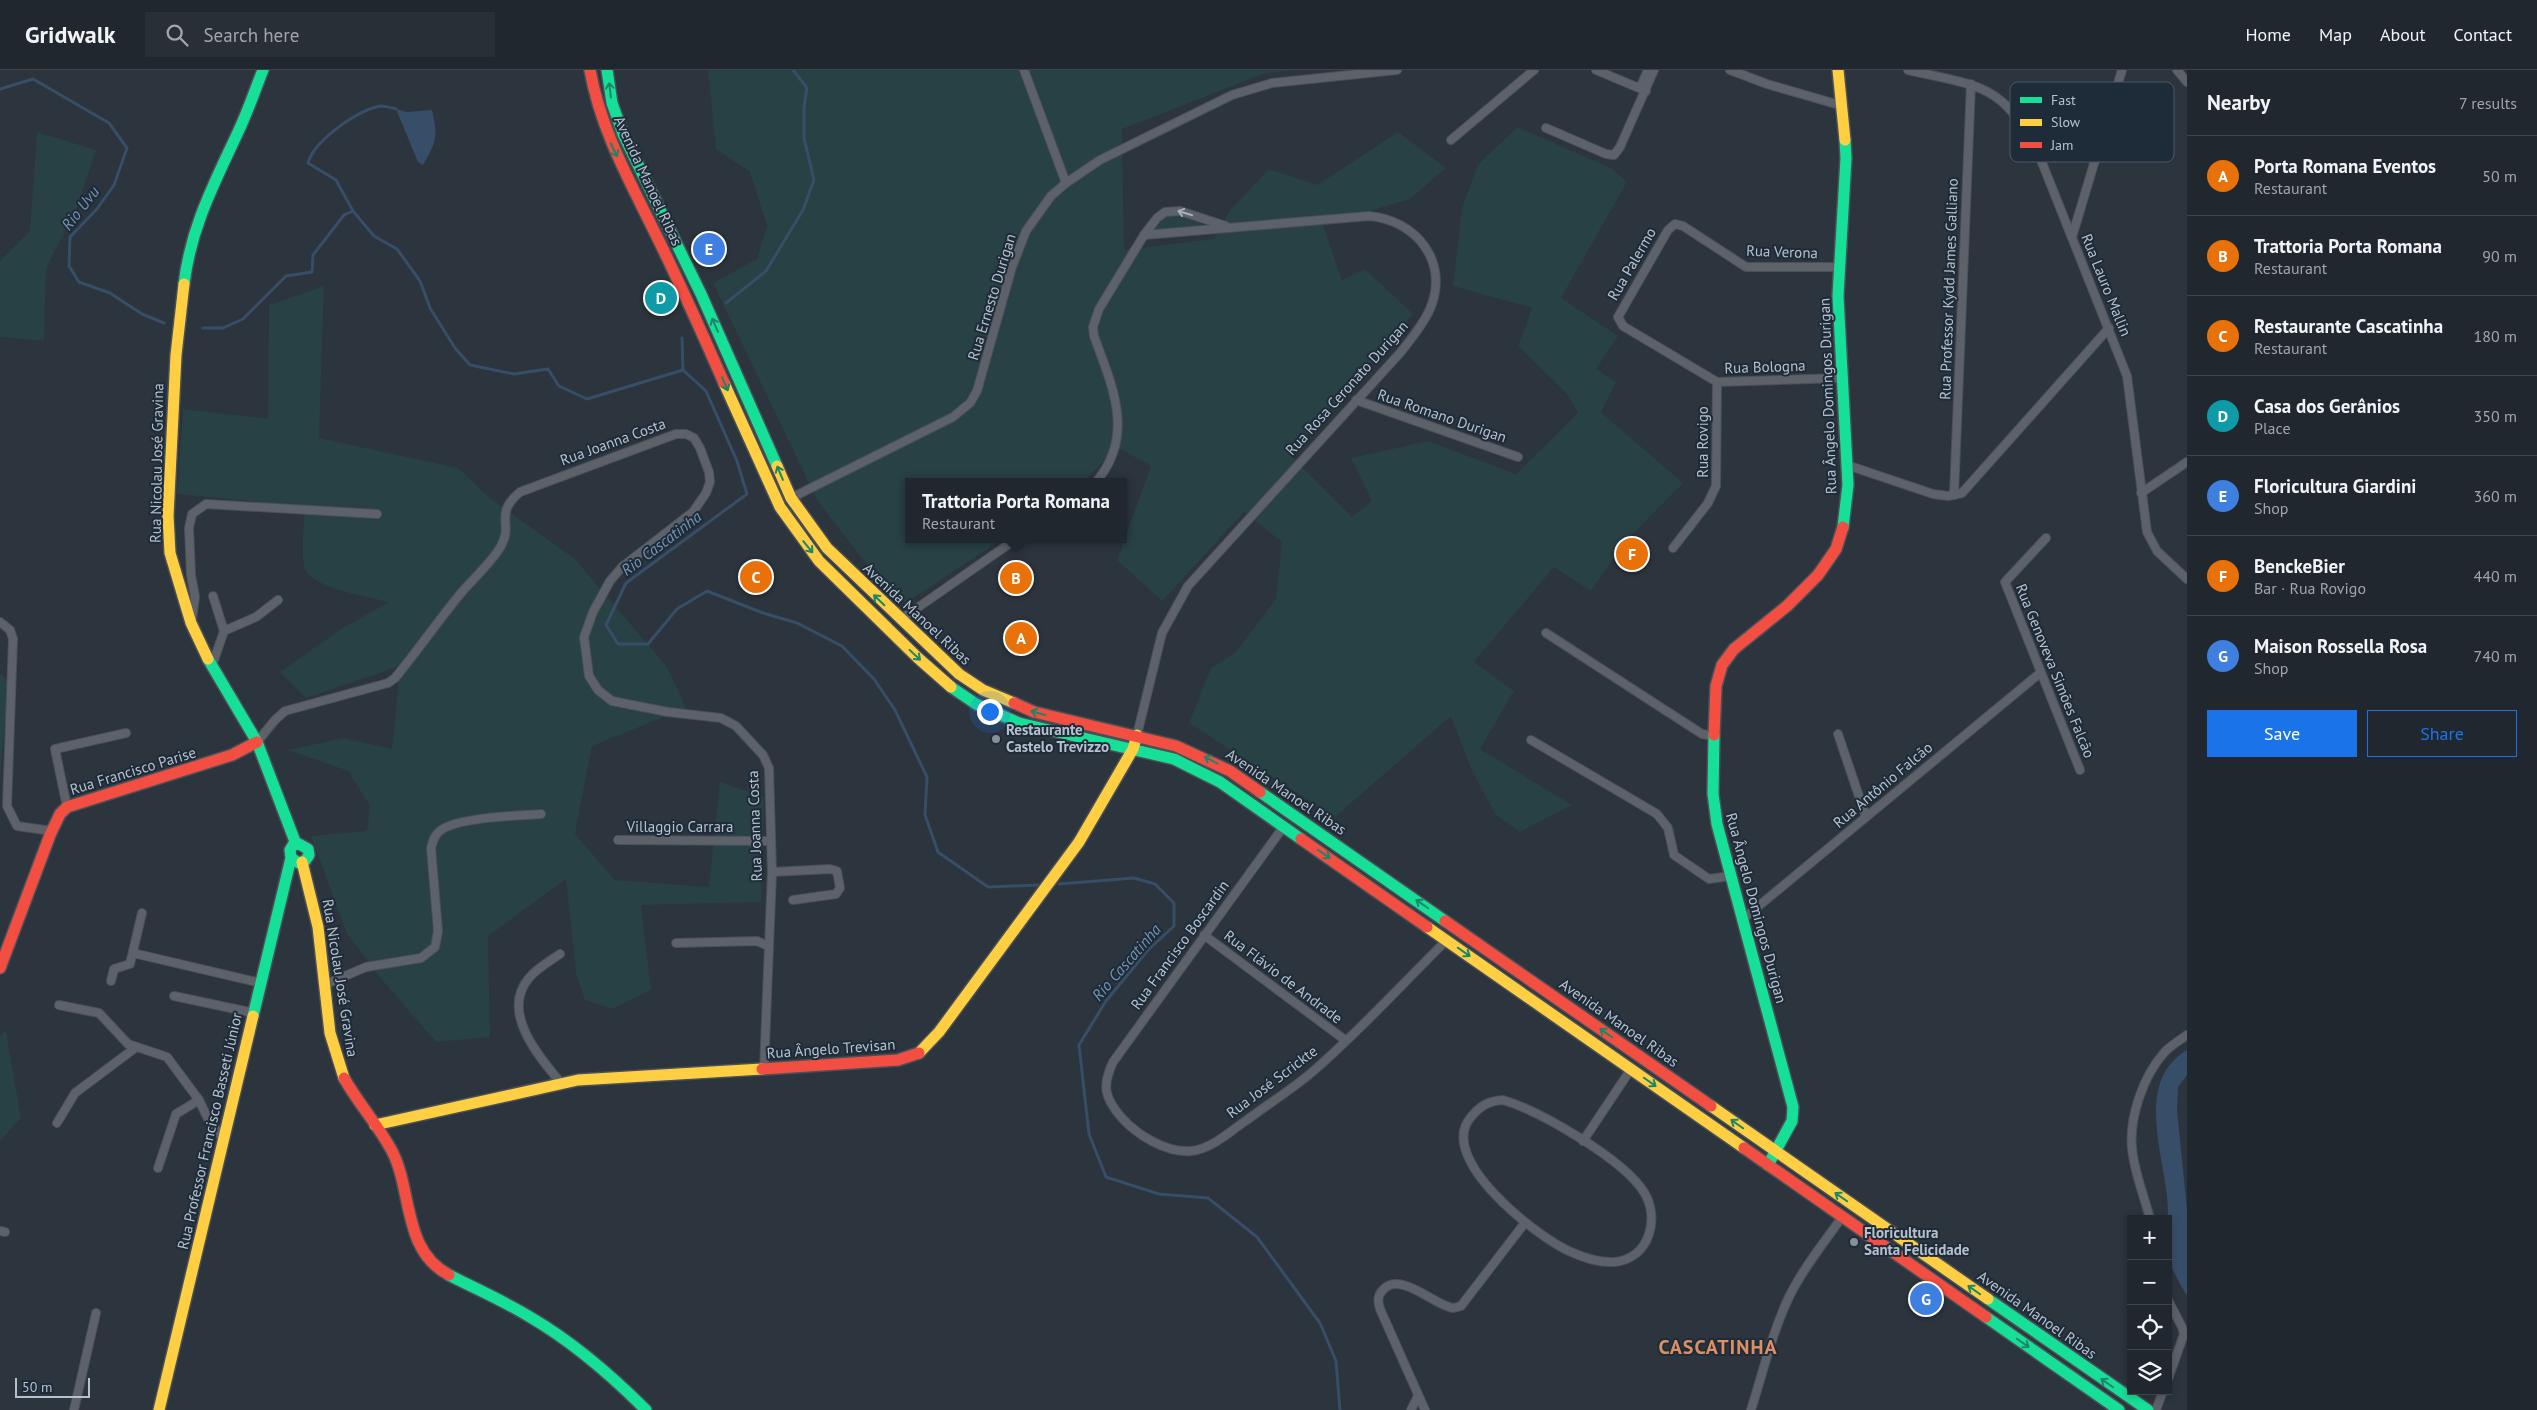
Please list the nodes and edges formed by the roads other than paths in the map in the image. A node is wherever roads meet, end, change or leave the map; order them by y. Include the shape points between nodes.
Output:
1 (263, 70) edge
2 (590, 70) edge
3 (607, 70) edge
4 (1024, 70) edge
5 (1397, 70) edge
6 (1534, 70) edge
7 (1596, 70) edge
8 (1648, 70) edge
9 (1654, 70) edge
10 (1730, 70) edge
11 (1838, 70) edge
12 (1908, 70) edge
13 (2122, 70) edge
14 (2177, 70) edge
15 (1383, 71) edge
16 (2118, 82) edge
17 (2187, 82) edge
18 (1971, 84) junction
19 (1643, 89) junction
20 (1843, 106) junction
21 (2010, 108) edge
22 (1546, 128) dead end
23 (1451, 140) dead end
24 (2042, 162) edge
25 (2095, 162) edge
26 (1066, 183) junction
27 (1675, 224) joint
28 (1232, 228) junction
29 (1144, 235) junction
30 (2072, 238) junction
31 (1840, 267) junction
32 (691, 271) junction
33 (676, 276) junction
34 (684, 292) junction
35 (701, 294) junction
36 (1618, 320) joint
37 (2109, 328) junction
38 (1842, 378) junction
39 (1717, 382) junction
40 (1356, 400) junction
41 (1518, 457) dead end
42 (2187, 462) edge
43 (1847, 466) junction
44 (1099, 478) edge
45 (2141, 493) junction
46 (1954, 495) junction
47 (791, 498) junction
48 (780, 507) junction
49 (377, 514) dead end
50 (2046, 538) dead end
51 (1010, 543) edge
52 (1673, 548) dead end
53 (2187, 579) edge
54 (213, 596) dead end
55 (278, 600) dead end
56 (867, 609) junction
57 (900, 620) junction
58 (0, 622) edge
59 (191, 623) junction
60 (224, 631) junction
61 (1546, 633) dead end
62 (212, 666) junction
63 (2040, 673) junction
64 (126, 733) dead end
65 (1838, 734) dead end
66 (1137, 735) junction
67 (1714, 736) junction
68 (1531, 740) dead end
69 (257, 742) junction
70 (1134, 749) junction
71 (2080, 770) dead end
72 (1236, 792) junction
73 (1275, 802) junction
74 (67, 807) junction
75 (541, 814) dead end
76 (1866, 817) junction
77 (1284, 826) junction
78 (52, 831) junction
79 (1324, 836) junction
80 (618, 840) dead end
81 (772, 841) junction
82 (296, 844) junction
83 (297, 860) junction
84 (772, 872) junction
85 (1731, 876) junction
86 (793, 900) dead end
87 (142, 914) dead end
88 (1743, 919) junction
89 (1447, 922) junction
90 (1424, 924) junction
91 (1204, 935) junction
92 (1447, 940) junction
93 (1476, 942) junction
94 (676, 943) dead end
95 (768, 946) junction
96 (132, 953) junction
97 (560, 954) dead end
98 (1, 964) edge
99 (111, 981) dead end
100 (261, 983) junction
101 (324, 985) junction
102 (174, 996) dead end
103 (60, 1005) dead end
104 (254, 1013) junction
105 (1581, 1034) junction
106 (2187, 1035) edge
107 (1345, 1040) junction
108 (1624, 1046) junction
109 (135, 1048) junction
110 (764, 1069) junction
111 (1631, 1069) junction
112 (1675, 1081) junction
113 (561, 1083) junction
114 (1105, 1083) joint
115 (199, 1100) junction
116 (57, 1123) dead end
117 (375, 1125) junction
118 (224, 1140) junction
119 (1583, 1141) junction
120 (1777, 1152) junction
121 (1768, 1165) junction
122 (158, 1168) dead end
123 (2149, 1215) edge
124 (1842, 1217) junction
125 (1524, 1224) junction
126 (2170, 1305) edge
127 (96, 1313) dead end
128 (2172, 1368) edge
129 (2162, 1395) edge
130 (1418, 1396) junction
131 (2117, 1408) edge
132 (74, 1410) edge
133 (159, 1410) edge
134 (646, 1410) edge
135 (1410, 1410) edge
136 (1425, 1410) edge
137 (1751, 1410) edge
138 (2130, 1410) edge
139 (2148, 1410) edge
140 (2156, 1410) edge

1 - 59 main road, Rua Nicolau José Gravina via 195,227 182,295 168,516 170,553
2 -> 33 main road, Avenida Manoel Ribas via 607,135
32 -> 3 main road, Avenida Manoel Ribas via 622,134 612,103
4 - 26 street
5 - 15 street, Rua Ernesto Durigan
6 - 23 street
7 - 19 street
8 - 19 street
9 - 19 street
10 - 20 street
11 - 20 main road, Rua Ângelo Domingos Durigan
12 - 18 street, Rua Lauro Mallin
13 - 16 street
14 - 17 street
15 - 26 street, Rua Ernesto Durigan via 1272,83 1232,95 1109,156
18 - 21 street, Rua Lauro Mallin via 1994,94
18 - 46 street, Rua Professor Kydd James Galliano
19 - 22 street via 1614,155
20 - 31 main road, Rua Ângelo Domingos Durigan via 1845,185
24 - 30 street, Rua Lauro Mallin
25 - 30 street
26 - 47 street, Rua Ernesto Durigan via 1037,214 1019,248 982,377 970,403 953,416
27 - 31 street, Rua Verona via 1746,267
27 - 36 street, Rua Palermo via 1668,230
28 - 29 street, Rua Rosa Ceronato Durigan
28 -> 29 street via 1172,210 1157,218
28 - 40 street, Rua Rosa Ceronato Durigan via 1369,216 1394,220 1417,235 1431,261 1434,275 1435,292 1431,307 1413,338
29 - 44 street via 1094,317 1094,336 1116,401 1118,423 1118,438 1110,461
30 - 37 street, Rua Lauro Mallin
31 - 38 main road, Rua Ângelo Domingos Durigan via 1838,314
32 - 33 main road via 684,277
32 - 35 main road, Avenida Manoel Ribas
33 - 34 main road, Avenida Manoel Ribas
34 - 35 main road via 694,290
34 -> 48 main road, Avenida Manoel Ribas
47 -> 35 main road, Avenida Manoel Ribas
36 - 39 street, Rua Bologna
37 - 45 street, Rua Lauro Mallin via 2128,376
37 - 46 street via 1968,489
38 - 39 street, Rua Bologna
38 - 43 main road, Rua Ângelo Domingos Durigan
39 - 52 street, Rua Rovigo via 1716,486 1708,503
40 - 41 street, Rua Romano Durigan
40 - 66 street, Rua Rosa Ceronato Durigan via 1188,586 1162,634
42 - 45 street
43 - 46 street via 1933,494
43 - 67 main road, Rua Ângelo Domingos Durigan via 1845,519 1836,548 1804,590 1726,658 1717,680
45 - 53 street, Rua Lauro Mallin via 2144,521 2151,542 2165,560
47 - 48 main road
57 -> 47 main road, Avenida Manoel Ribas via 827,548
48 -> 56 main road, Avenida Manoel Ribas via 807,547
49 - 59 street via 206,504 192,514 189,528 195,597
50 - 63 street, Rua Genoveva Simões Falcão via 2005,582
51 - 57 street
54 - 60 street
55 - 60 street via 256,617
56 - 57 main road via 892,622
56 -> 70 main road, Avenida Manoel Ribas via 934,672 976,704 1019,723
66 -> 57 main road, Avenida Manoel Ribas via 1034,712 997,698 959,674
58 - 78 street via 10,630 13,639 6,806 17,826
59 - 62 main road, Rua Nicolau José Gravina
60 - 62 street
61 - 67 street via 1702,734
62 - 69 main road, Rua Nicolau José Gravina
63 - 71 street, Rua Genoveva Simões Falcão
63 - 76 street, Rua Antônio Falcão
64 - 74 street via 56,749
65 - 76 street
66 - 70 main road, Rua Ângelo Trevisan
73 -> 66 main road, Avenida Manoel Ribas via 1204,757
67 - 85 main road, Rua Ângelo Domingos Durigan via 1714,809
68 - 85 street via 1657,814 1668,828 1674,855 1702,876 1709,879
69 - 74 main road, Rua Francisco Parise via 232,755
69 - 81 street, Rua Joanna Costa via 285,711 395,678 449,607 500,548 505,532 504,510 520,492 676,434 686,434 694,438 709,472 706,493 693,512 622,567 610,581 584,637 589,676 598,690 612,701 668,712 705,714 736,726 763,755 769,768
69 - 82 main road, Rua Nicolau José Gravina
70 - 72 main road, Avenida Manoel Ribas via 1188,765
70 - 110 main road, Rua Ângelo Trevisan via 1059,871 920,1053 898,1060
72 - 73 main road via 1263,805 1272,806
72 - 77 main road, Avenida Manoel Ribas
73 - 79 main road, Avenida Manoel Ribas
74 - 78 main road, Rua Francisco Parise
75 - 101 street via 463,822 440,830 431,848 438,931 435,947 421,958 366,967
76 - 88 street, Rua Antônio Falcão
77 - 79 main road via 1293,822
77 -> 90 main road, Avenida Manoel Ribas
77 - 91 street, Rua Francisco Boscardin
78 - 98 main road, Rua Francisco Parise
89 -> 79 main road, Avenida Manoel Ribas
80 - 81 street, Villaggio Carrara
81 - 84 street, Rua Joanna Costa
82 - 83 main road via 290,850
82 - 83 main road via 306,846 309,852 308,858
83 - 100 main road, Rua Professor Francisco Basseti Júnior
83 - 101 main road, Rua Nicolau José Gravina via 317,922
84 - 86 street via 837,871 840,888 836,894
84 - 95 street, Rua Joanna Costa
85 - 88 main road, Rua Ângelo Domingos Durigan
87 - 96 street
88 - 120 main road, Rua Ângelo Domingos Durigan via 1794,1107 1792,1122
89 - 90 main road via 1439,926
89 - 93 main road, Avenida Manoel Ribas
90 - 92 main road, Avenida Manoel Ribas
91 - 107 street, Rua Flávio de Andrade
91 - 114 street, Rua Francisco Boscardin via 1120,1052
92 - 93 main road via 1456,936
92 -> 105 main road, Avenida Manoel Ribas
92 - 107 street, Rua José Scrickte
108 -> 93 main road, Avenida Manoel Ribas
94 - 95 street via 756,941
95 - 110 street, Rua Joanna Costa
96 - 99 street via 130,964 114,969
96 - 100 street
97 - 113 street via 529,978 522,988 520,1013 524,1030 533,1046
100 - 104 main road, Rua Professor Francisco Basseti Júnior
101 - 117 main road, Rua Nicolau José Gravina via 337,1063 349,1088
102 - 104 street
103 - 109 street via 99,1013 122,1040
104 - 118 main road, Rua Professor Francisco Basseti Júnior
105 - 108 main road via 1616,1050
105 - 111 main road, Avenida Manoel Ribas
106 - 123 street via 2163,1054 2145,1087 2134,1119 2131,1138 2134,1164
107 - 114 street, Rua José Scrickte via 1302,1080 1219,1140 1193,1151 1158,1144 1133,1128 1112,1104
108 - 112 main road, Avenida Manoel Ribas
109 - 115 street via 167,1056
109 - 116 street via 75,1093
110 - 113 main road, Rua Ângelo Trevisan via 597,1078
111 - 112 main road via 1646,1067
111 - 119 street
111 -> 121 main road, Avenida Manoel Ribas
120 -> 112 main road, Avenida Manoel Ribas
113 - 117 main road, Rua Ângelo Trevisan
115 - 118 street
115 - 122 street via 176,1114
117 - 134 main road, Rua Nicolau José Gravina via 398,1165 416,1242 431,1262 562,1338 602,1367
118 - 133 main road, Rua Professor Francisco Basseti Júnior
119 - 125 street via 1530,1111 1503,1100 1489,1101 1467,1121 1463,1142 1477,1171
119 - 125 street via 1622,1169 1644,1192 1653,1220 1644,1246 1617,1262 1602,1262 1566,1250
120 - 121 main road, Rua Ângelo Domingos Durigan
139 -> 120 main road, Avenida Manoel Ribas
121 - 124 main road, Avenida Manoel Ribas
124 -> 131 main road, Avenida Manoel Ribas
124 - 137 street via 1789,1298
125 - 130 street via 1461,1306 1444,1305 1404,1285 1389,1286 1380,1293 1380,1309
126 - 128 street via 2184,1334
127 - 132 street
129 - 140 street
130 - 135 street
130 - 136 street
131 - 138 main road

